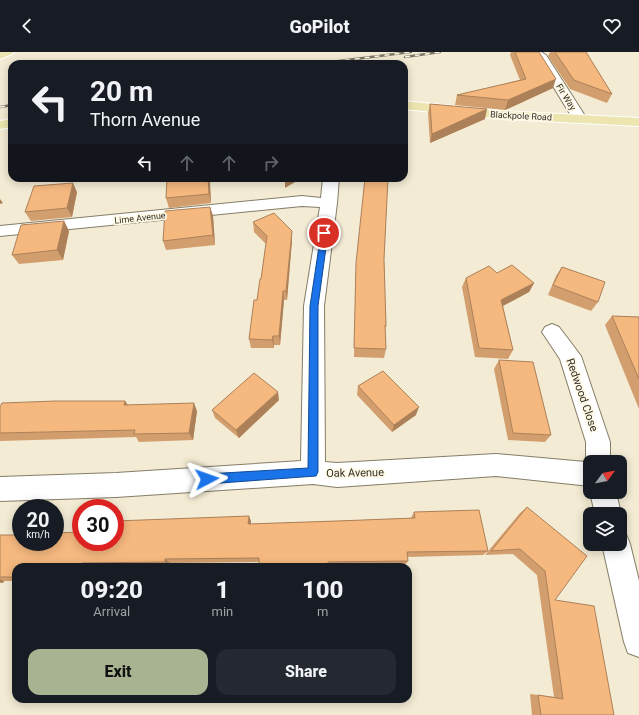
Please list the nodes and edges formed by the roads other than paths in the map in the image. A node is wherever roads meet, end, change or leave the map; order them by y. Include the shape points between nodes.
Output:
1 (8, 52) edge
2 (540, 54) edge
3 (0, 56) edge
4 (408, 105) edge
5 (580, 119) junction
6 (639, 122) edge
7 (331, 182) edge
8 (329, 203) junction
9 (0, 232) edge
10 (552, 332) dead end
11 (598, 455) edge
12 (313, 472) junction
13 (583, 473) edge
14 (0, 489) edge
15 (618, 551) edge
16 (639, 642) edge

1 - 3 main road
2 - 5 street, Fir Way
4 - 5 main road, Blackpole Road via 501,116
5 - 6 main road, Blackpole Road
7 - 8 street
8 - 9 street, Lime Avenue via 302,201
8 - 12 street via 314,306
10 - 11 street, Redwood Close via 570,356 598,442
12 - 13 street, Oak Avenue via 337,475 496,466
12 - 14 street, Oak Avenue
15 - 16 street

